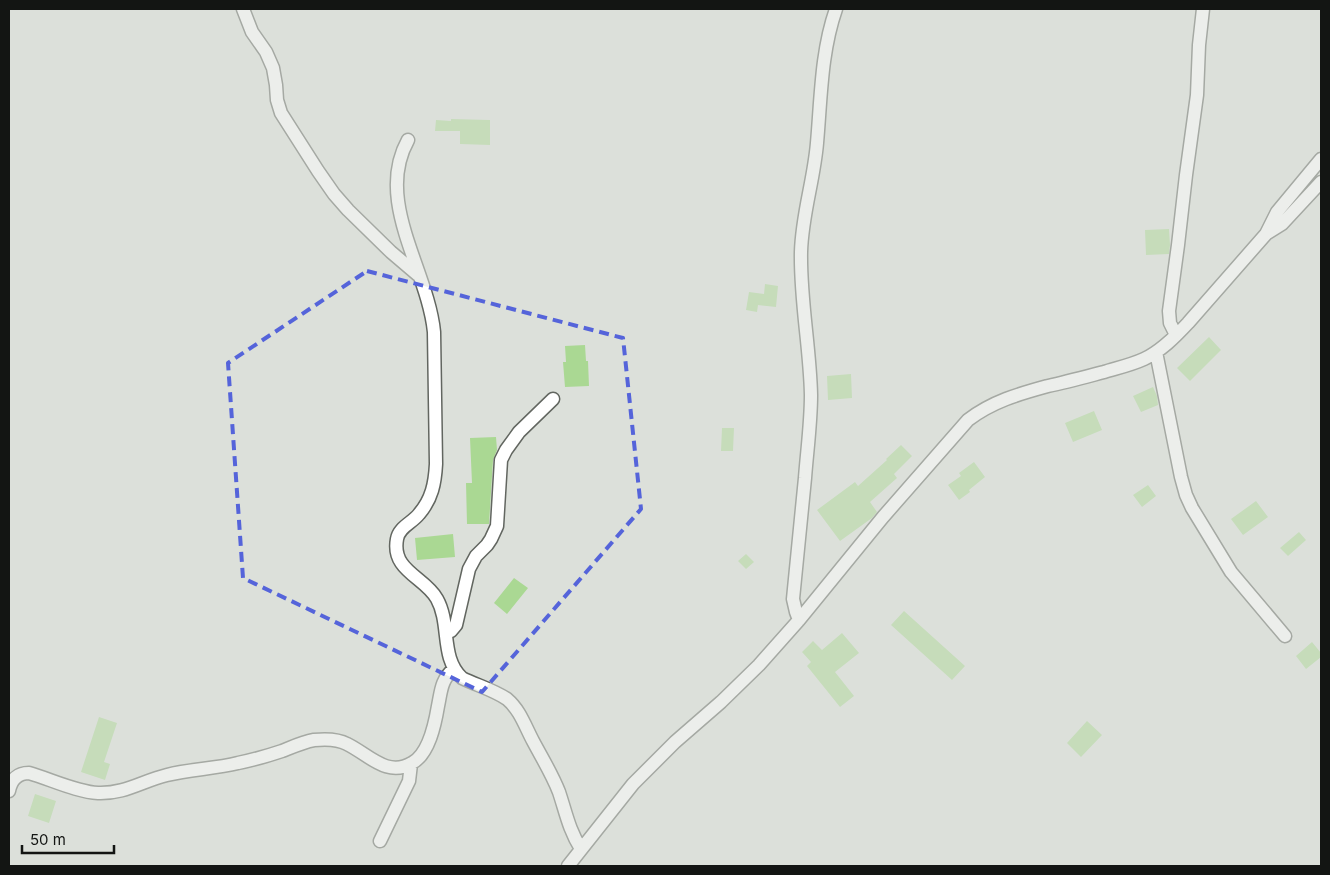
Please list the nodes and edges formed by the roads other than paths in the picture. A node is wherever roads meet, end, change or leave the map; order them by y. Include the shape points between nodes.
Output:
1 (242, 9) edge
2 (836, 9) edge
3 (1203, 9) edge
4 (408, 140) dead end
5 (1321, 158) edge
6 (1321, 182) edge
7 (1266, 234) junction
8 (420, 277) junction
9 (1176, 335) junction
10 (1156, 352) junction
11 (554, 400) dead end
12 (799, 620) junction
13 (446, 633) junction
14 (1286, 636) dead end
15 (454, 669) junction
16 (411, 764) junction
17 (9, 791) edge
18 (380, 841) dead end
19 (581, 849) junction
20 (568, 866) edge

1 - 8 street via 273,68 281,112 318,171 348,210
2 - 12 street via 822,76 817,146 802,235 801,272 811,396 793,599
3 - 9 street via 1197,95 1169,310 1170,323
4 - 8 street via 397,168 396,186 407,238
5 - 7 street via 1278,212
6 - 7 street via 1282,224
7 - 9 street
8 - 13 street via 430,304 434,332 436,464 428,500 419,515 400,531 397,550 405,569 434,594 442,610
9 - 10 street
10 - 12 street via 1126,366 992,404 968,420
10 - 14 street via 1186,495 1231,572
11 - 13 street via 519,432 501,460 497,526 469,570 456,625
12 - 19 street via 759,665 633,784
13 - 15 street
15 - 16 street via 443,684 426,750
15 - 19 street via 462,678 499,694 519,712 554,780 568,824
16 - 17 street via 397,767 381,765 347,744 314,740 236,764 181,771 112,792 88,792 29,773 17,776
16 - 18 street via 409,781
19 - 20 street

